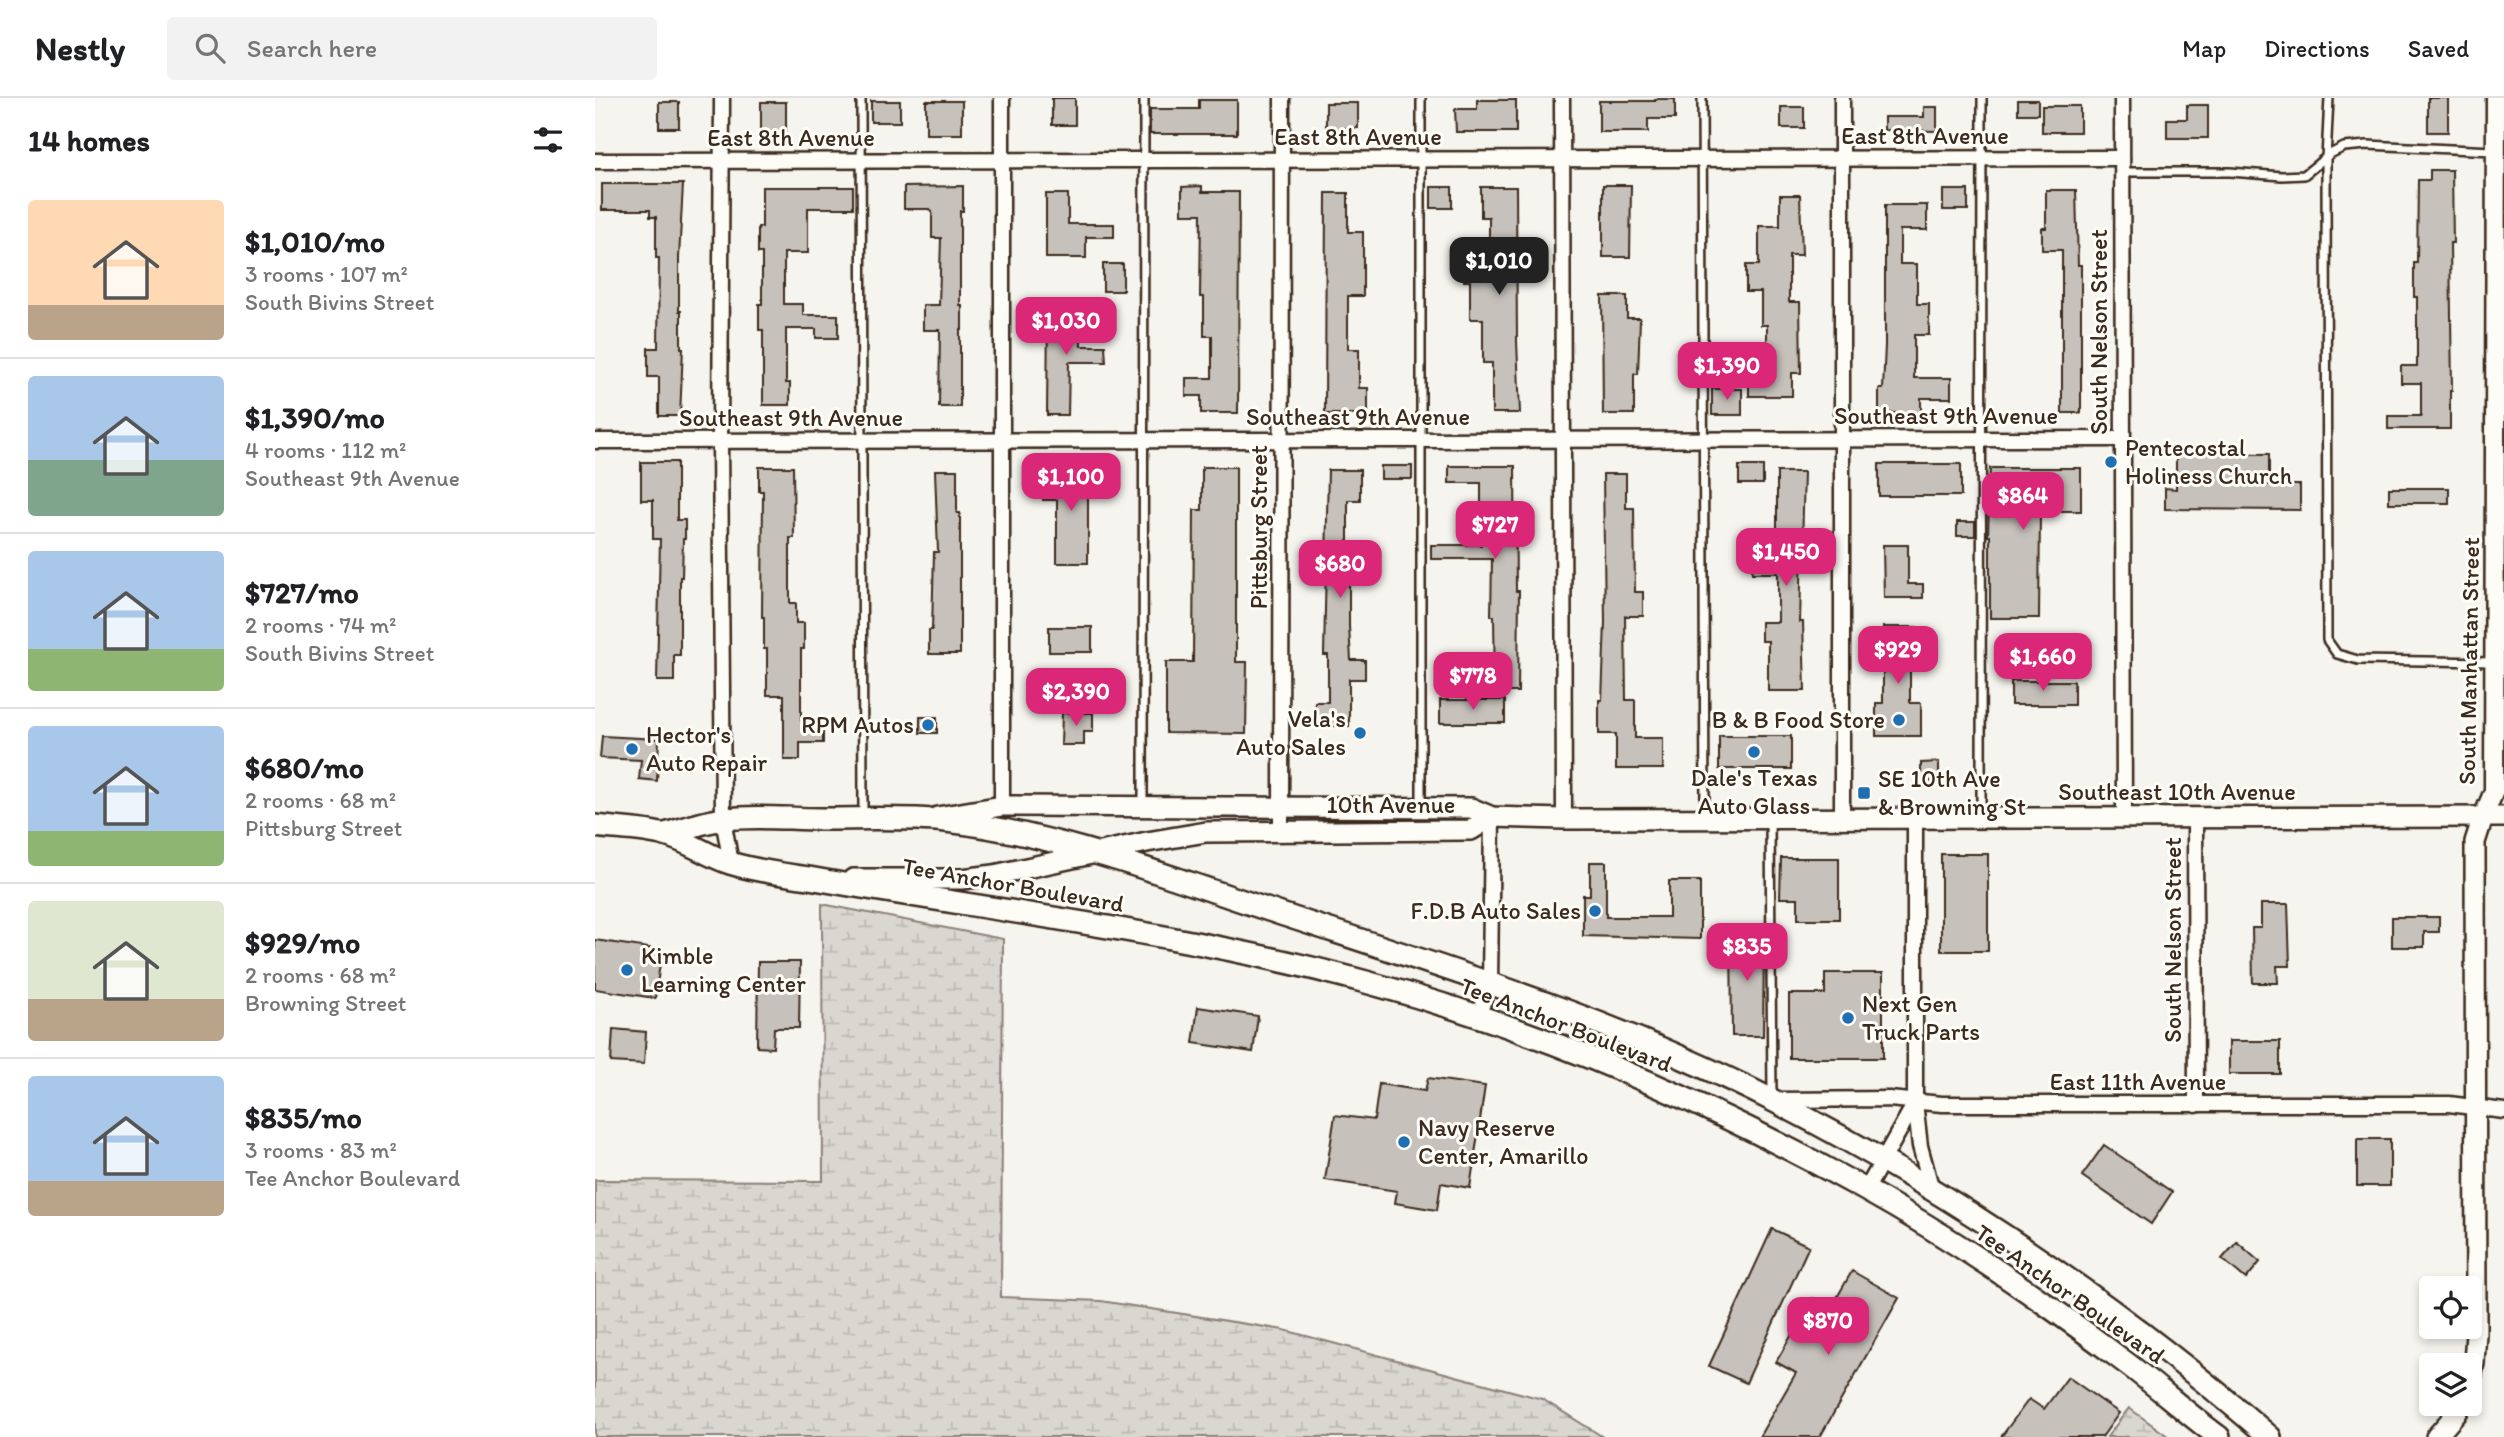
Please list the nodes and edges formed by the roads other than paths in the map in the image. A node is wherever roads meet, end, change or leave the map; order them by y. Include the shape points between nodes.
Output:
1 (722, 98) edge
2 (861, 98) edge
3 (1002, 98) edge
4 (1144, 98) edge
5 (1282, 98) edge
6 (1421, 98) edge
7 (1562, 98) edge
8 (1702, 98) edge
9 (1842, 98) edge
10 (1982, 98) edge
11 (2122, 98) edge
12 (2329, 98) edge
13 (2496, 98) edge
14 (2499, 156) edge
15 (1702, 159) junction
16 (1842, 159) junction
17 (1982, 159) junction
18 (2326, 159) junction
19 (861, 160) junction
20 (1002, 160) junction
21 (1144, 160) junction
22 (1282, 160) junction
23 (1421, 160) junction
24 (1563, 160) junction
25 (595, 161) edge
26 (722, 161) junction
27 (2122, 165) junction
28 (1703, 439) junction
29 (1841, 439) junction
30 (1982, 439) junction
31 (2122, 439) junction
32 (1144, 440) junction
33 (1282, 440) junction
34 (1421, 440) junction
35 (1563, 440) junction
36 (860, 441) junction
37 (1002, 441) junction
38 (595, 442) edge
39 (720, 442) junction
40 (2494, 662) junction
41 (2499, 694) edge
42 (1143, 805) junction
43 (1002, 806) junction
44 (1281, 809) junction
45 (1421, 809) junction
46 (1492, 817) junction
47 (2483, 817) junction
48 (2504, 817) edge
49 (863, 818) junction
50 (1564, 818) junction
51 (1770, 818) junction
52 (1842, 818) junction
53 (1915, 818) junction
54 (2124, 818) junction
55 (2195, 818) junction
56 (723, 819) junction
57 (926, 819) junction
58 (1705, 819) junction
59 (1981, 819) junction
60 (595, 826) edge
61 (1281, 830) junction
62 (665, 834) junction
63 (1093, 853) junction
64 (731, 863) junction
65 (806, 878) junction
66 (1490, 983) junction
67 (1478, 1017) junction
68 (1772, 1100) junction
69 (1915, 1102) junction
70 (2196, 1105) junction
71 (2475, 1107) junction
72 (2504, 1111) edge
73 (1883, 1160) junction
74 (1866, 1190) junction
75 (1932, 1190) junction
76 (2475, 1353) edge
77 (2454, 1416) edge
78 (2212, 1434) edge
79 (2270, 1437) edge
80 (2436, 1437) edge

1 - 26 street
2 - 19 lane
3 - 20 street
4 - 21 lane
5 - 22 street, Pittsburg Street
6 - 23 lane
7 - 24 street
8 - 15 lane
9 - 16 street
10 - 17 lane
11 - 27 street, South Nelson Street
12 - 18 lane
13 - 14 street, South Manhattan Street
14 - 18 lane via 2367,145 2344,147
14 - 40 street, South Manhattan Street
15 - 16 street, East 8th Avenue
15 - 24 street, East 8th Avenue
15 - 28 lane
16 - 17 street, East 8th Avenue
16 - 29 street
17 - 27 street, East 8th Avenue
17 - 30 lane
18 - 27 lane via 2304,175 2282,176
18 - 40 lane via 2327,640 2337,654 2358,660
19 - 20 street, East 8th Avenue
19 - 26 street, East 8th Avenue
19 - 36 lane
20 - 21 street, East 8th Avenue
20 - 37 street
21 - 22 street, East 8th Avenue
21 - 32 lane
22 - 23 street, East 8th Avenue
22 - 33 street, Pittsburg Street
23 - 24 street, East 8th Avenue
23 - 34 lane
24 - 35 street
25 - 26 street, East 8th Avenue
26 - 39 street
27 - 31 street, South Nelson Street
28 - 29 street, Southeast 9th Avenue
28 - 35 street, Southeast 9th Avenue
28 - 58 lane
29 - 30 street, Southeast 9th Avenue
29 - 52 street
30 - 31 street, Southeast 9th Avenue
30 - 59 lane
31 - 54 street, South Nelson Street
32 - 33 street, Southeast 9th Avenue
32 - 37 street, Southeast 9th Avenue
32 - 42 lane
33 - 34 street, Southeast 9th Avenue
33 - 44 street, Pittsburg Street
34 - 35 street, Southeast 9th Avenue
34 - 45 lane
35 - 50 street
36 - 37 street, Southeast 9th Avenue
36 - 39 street, Southeast 9th Avenue
36 - 49 lane
37 - 43 street
38 - 39 street, Southeast 9th Avenue
39 - 56 street
40 - 41 street, South Manhattan Street
41 - 47 street, South Manhattan Street via 2494,791
42 - 43 main road, 10th Avenue
42 - 44 main road, 10th Avenue
43 - 57 main road, 10th Avenue
44 - 45 main road, 10th Avenue
44 - 61 street, Pittsburg Street
45 - 46 main road, 10th Avenue via 1471,808
46 - 50 main road, Southeast 10th Avenue
46 - 61 main road, 10th Avenue via 1471,830
46 - 66 street
47 - 48 main road
47 - 55 main road, Southeast 10th Avenue
47 - 71 main road, South Manhattan Street via 2475,842
49 - 56 main road
49 - 57 main road
50 - 58 main road, Southeast 10th Avenue
51 - 52 main road, Southeast 10th Avenue
51 - 58 main road, Southeast 10th Avenue
51 - 68 lane
52 - 53 main road, Southeast 10th Avenue
53 - 59 main road, Southeast 10th Avenue
53 - 69 street
54 - 55 main road, Southeast 10th Avenue
54 - 59 main road, Southeast 10th Avenue
55 - 70 street, South Nelson Street
56 - 62 main road
56 - 64 street
57 - 63 main road, Tee Anchor Boulevard via 1053,840
60 - 62 main road
61 - 63 main road, 10th Avenue via 1196,834
62 - 64 main road
63 - 65 main road, 10th Avenue via 962,879
63 - 66 main road, Tee Anchor Boulevard
64 - 65 main road
65 - 67 main road, Tee Anchor Boulevard via 1243,953 1367,982
66 - 67 street
66 - 68 main road, Tee Anchor Boulevard via 1585,1018
67 - 74 main road, Tee Anchor Boulevard via 1686,1099
68 - 69 street, East 11th Avenue
68 - 73 main road, Tee Anchor Boulevard
69 - 70 street, East 11th Avenue
69 - 73 street
69 - 75 street
70 - 71 street, East 11th Avenue
71 - 72 street, East 11th Avenue
71 - 76 main road, South Manhattan Street
73 - 74 street
73 - 75 main road, Tee Anchor Boulevard
74 - 78 main road, Tee Anchor Boulevard via 2031,1293
75 - 79 main road, Tee Anchor Boulevard via 2027,1248 2120,1315
77 - 80 main road

